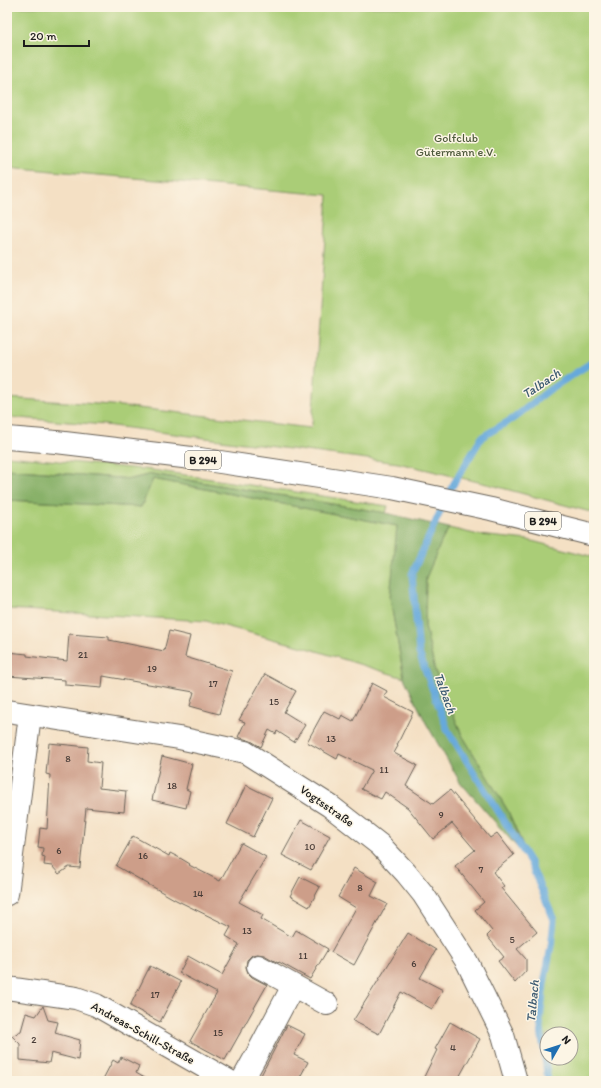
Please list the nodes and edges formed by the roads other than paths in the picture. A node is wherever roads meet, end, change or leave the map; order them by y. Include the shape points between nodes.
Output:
1 (7, 438) edge
2 (594, 535) edge
3 (7, 711) edge
4 (30, 715) junction
5 (7, 894) edge
6 (258, 966) dead end
7 (293, 986) junction
8 (7, 988) edge
9 (327, 1004) dead end
10 (229, 1081) edge
11 (242, 1081) edge
12 (516, 1081) edge

1 - 2 main road, B 294 via 200,459 392,488
3 - 4 main road, Vogtsstraße
4 - 5 main road
4 - 12 main road, Vogtsstraße via 179,738 245,752 330,806 380,845 406,874 468,962 503,1035
6 - 7 main road
7 - 9 main road
7 - 11 main road
8 - 10 main road, Andreas-Schill-Straße via 76,998 96,1005

